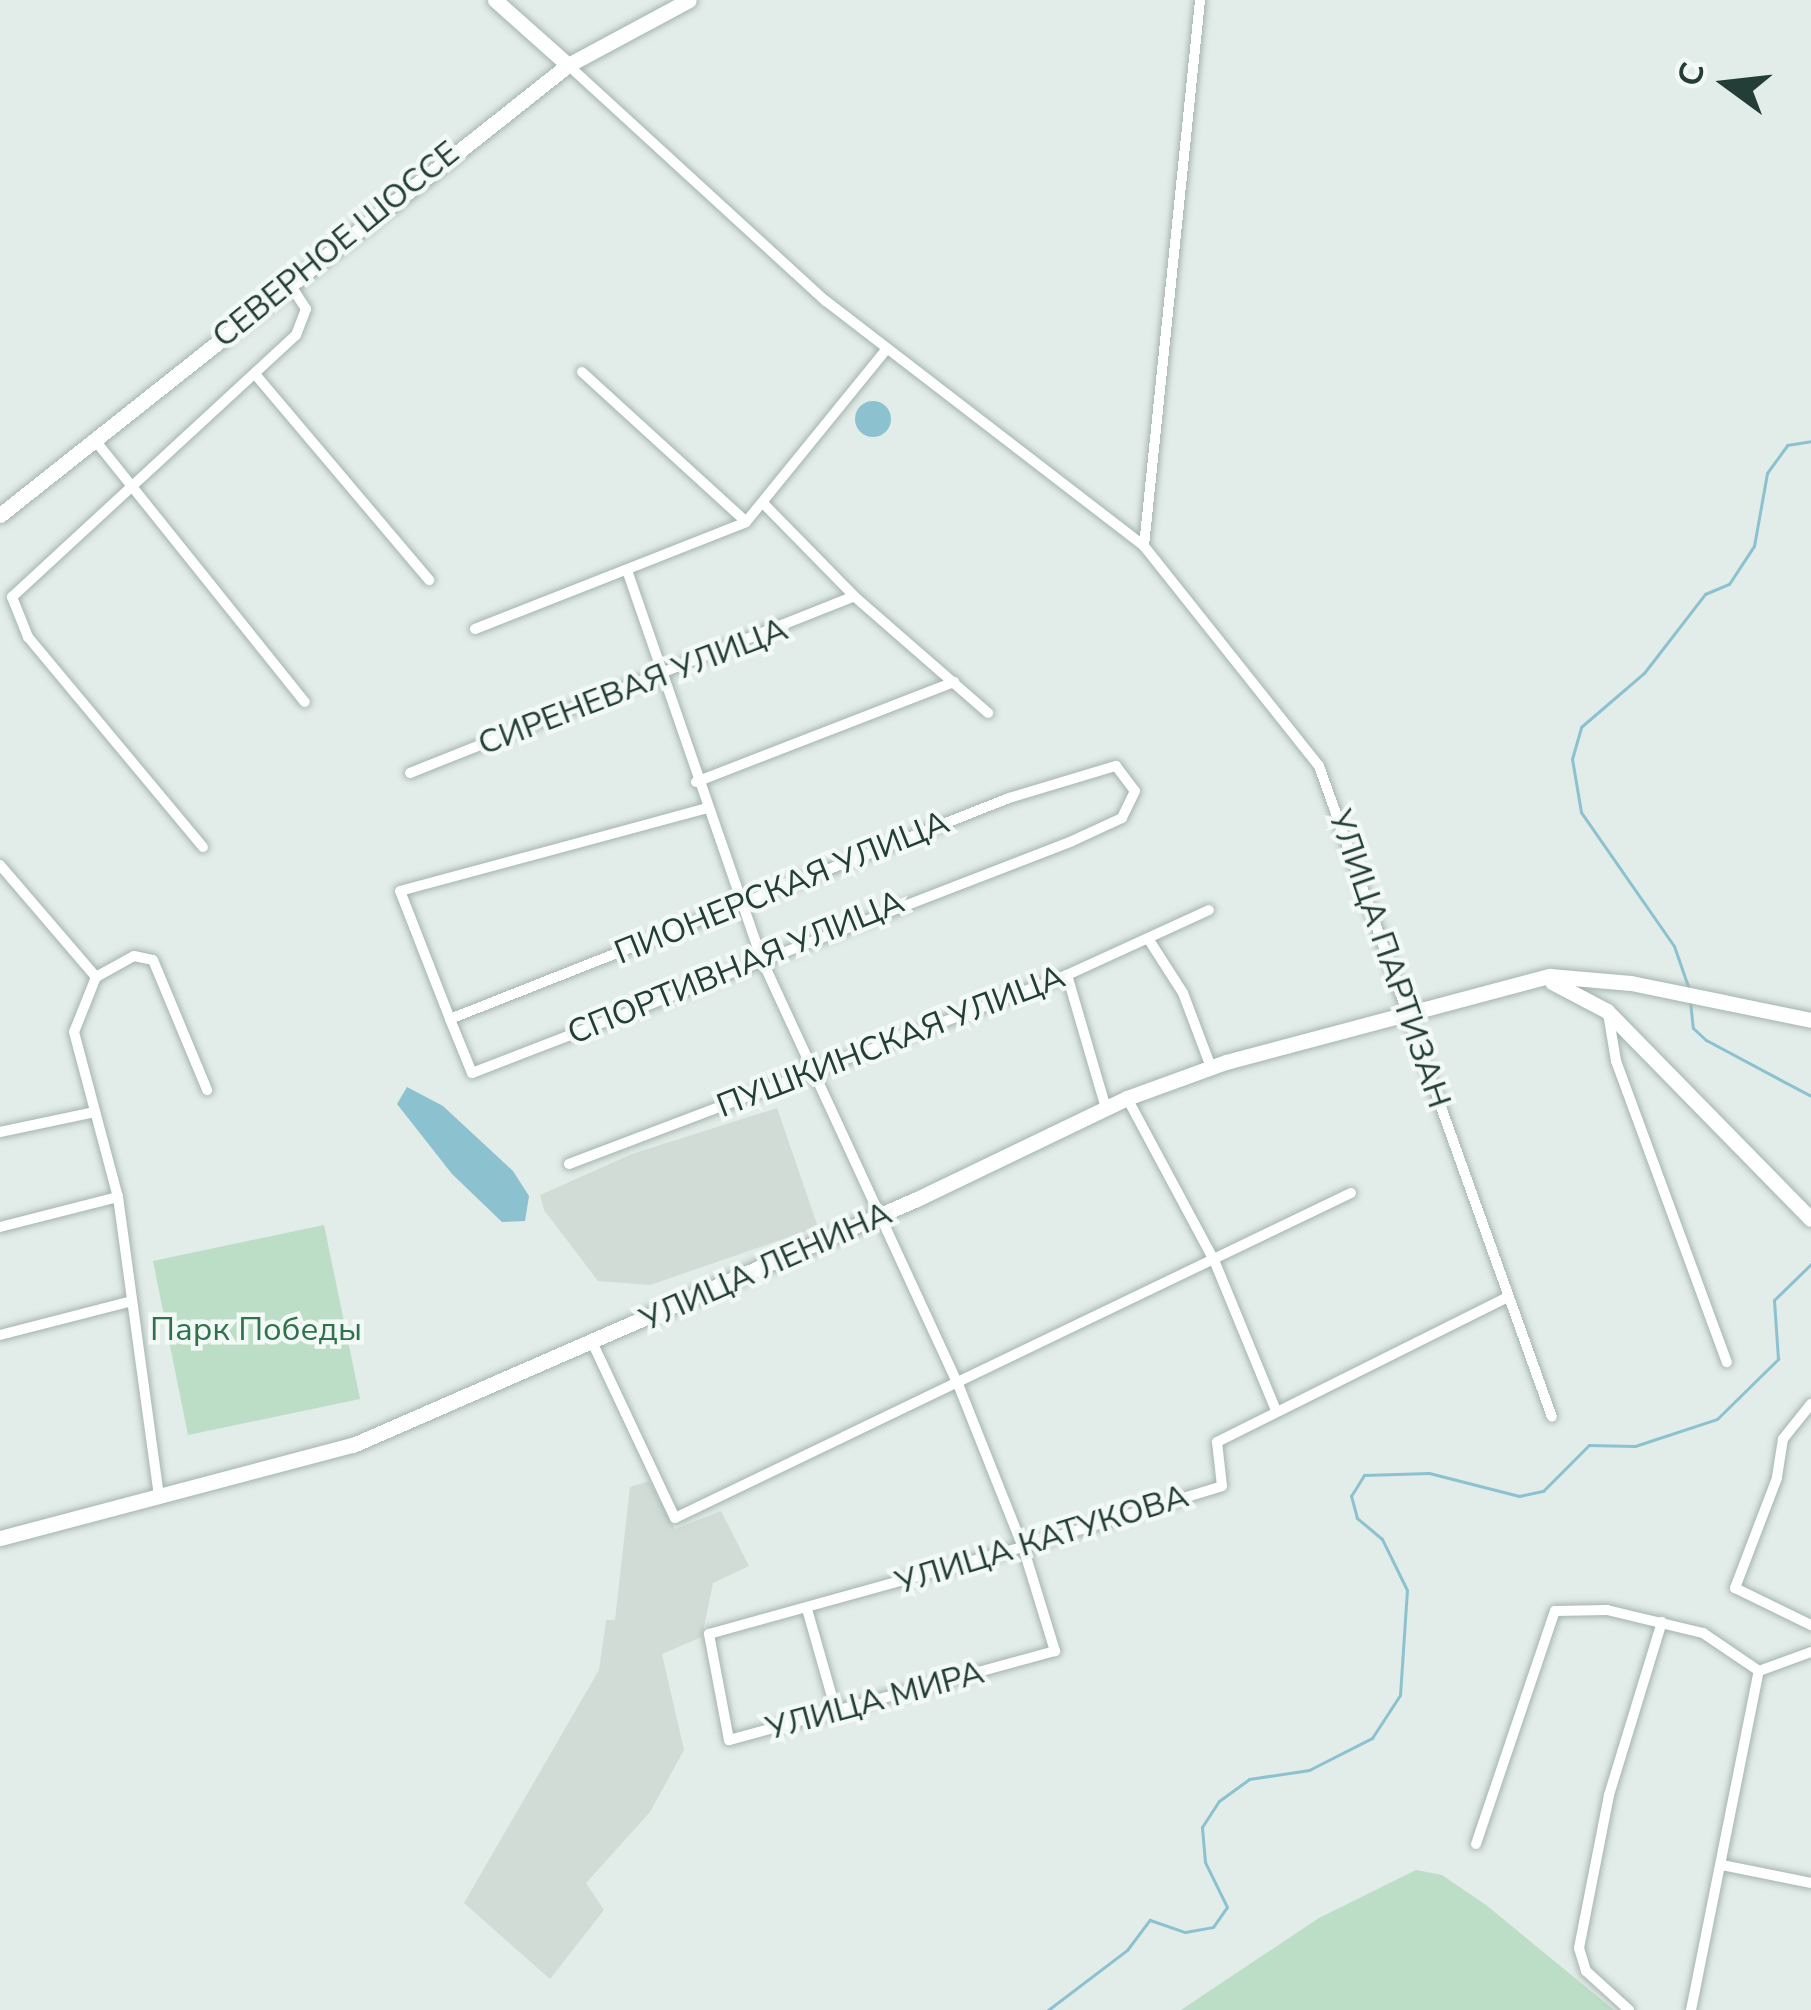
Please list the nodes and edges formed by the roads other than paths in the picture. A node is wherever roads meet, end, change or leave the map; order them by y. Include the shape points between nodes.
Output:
1 (495, 0) edge
2 (689, 0) edge
3 (1200, 0) edge
4 (568, 65) junction
5 (289, 284) junction
6 (886, 350) junction
7 (582, 372) dead end
8 (255, 374) junction
9 (94, 439) junction
10 (134, 490) junction
11 (766, 505) junction
12 (0, 515) edge
13 (746, 522) junction
14 (1144, 546) junction
15 (628, 573) junction
16 (429, 580) dead end
17 (854, 596) junction
18 (6, 598) edge
19 (475, 629) dead end
20 (663, 674) junction
21 (954, 682) junction
22 (305, 702) dead end
23 (988, 713) dead end
24 (1116, 766) joint
25 (410, 773) dead end
26 (696, 782) junction
27 (704, 809) junction
28 (203, 847) dead end
29 (0, 865) edge
30 (741, 905) junction
31 (1209, 910) dead end
32 (1149, 940) junction
33 (761, 958) junction
34 (1067, 975) junction
35 (95, 976) junction
36 (1526, 980) junction
37 (1631, 983) junction
38 (1607, 1011) junction
39 (1405, 1012) junction
40 (450, 1019) junction
41 (1811, 1020) edge
42 (1624, 1028) junction
43 (1211, 1067) junction
44 (809, 1072) junction
45 (208, 1090) dead end
46 (1127, 1098) junction
47 (1106, 1108) junction
48 (95, 1112) junction
49 (0, 1132) edge
50 (569, 1163) dead end
51 (1351, 1193) dead end
52 (118, 1197) junction
53 (880, 1215) junction
54 (1811, 1219) edge
55 (0, 1227) edge
56 (1214, 1260) junction
57 (1508, 1297) junction
58 (132, 1301) junction
59 (0, 1335) edge
60 (593, 1344) junction
61 (1726, 1362) dead end
62 (958, 1384) junction
63 (1811, 1404) edge
64 (1275, 1408) junction
65 (1552, 1417) dead end
66 (159, 1498) junction
67 (0, 1538) edge
68 (1023, 1547) junction
69 (807, 1609) junction
70 (1662, 1622) junction
71 (1811, 1624) edge
72 (709, 1634) joint
73 (1811, 1652) edge
74 (1760, 1671) junction
75 (837, 1714) junction
76 (1476, 1844) dead end
77 (1722, 1864) junction
78 (1811, 1883) edge
79 (1629, 2010) edge
80 (1691, 2010) edge

1 - 4 main road
2 - 4 main road, СЕВЕРНОЕ ШОССЕ
3 - 14 street via 1154,389
4 - 5 main road, СЕВЕРНОЕ ШОССЕ
4 - 6 street, УЛИЦА ПАРТИЗАН
5 - 8 street via 304,316
5 - 9 main road, СЕВЕРНОЕ ШОССЕ
6 - 11 street
6 - 14 street, УЛИЦА ПАРТИЗАН
7 - 13 street
8 - 10 street
8 - 16 street
9 - 10 street
9 - 12 main road, СЕВЕРНОЕ ШОССЕ
10 - 18 street
10 - 22 street
11 - 13 street
11 - 17 street
13 - 15 street
14 - 39 street, УЛИЦА ПАРТИЗАН via 1319,766
15 - 19 street
15 - 20 street
17 - 20 street, СИРЕНЕВАЯ УЛИЦА
17 - 21 street
18 - 28 street via 28,638
20 - 25 street, СИРЕНЕВАЯ УЛИЦА
20 - 26 street
21 - 23 street
21 - 26 street
24 - 30 street, ПИОНЕРСКАЯ УЛИЦА via 1010,798
24 - 33 street, СПОРТИВНАЯ УЛИЦА via 1135,791 1123,818
26 - 27 street
27 - 30 street
27 - 40 street, СПОРТИВНАЯ УЛИЦА via 400,891
29 - 35 street
30 - 33 street
30 - 40 street, ПИОНЕРСКАЯ УЛИЦА
31 - 32 street, ПУШКИНСКАЯ УЛИЦА
32 - 34 street, ПУШКИНСКАЯ УЛИЦА
32 - 43 street via 1184,993
33 - 40 street, СПОРТИВНАЯ УЛИЦА via 472,1073
33 - 44 street
34 - 44 street, ПУШКИНСКАЯ УЛИЦА
34 - 47 street
35 - 45 street via 134,956 153,960
35 - 48 street via 74,1032
36 - 37 main road
36 - 38 main road via 1567,984
36 - 39 main road, УЛИЦА ЛЕНИНА
37 - 41 main road
37 - 42 main road via 1616,1006
38 - 42 main road
38 - 61 street via 1616,1061
39 - 43 main road, УЛИЦА ЛЕНИНА
39 - 57 street, УЛИЦА ПАРТИЗАН
42 - 54 main road
43 - 46 main road, УЛИЦА ЛЕНИНА
44 - 50 street, ПУШКИНСКАЯ УЛИЦА
44 - 53 street
46 - 47 main road, УЛИЦА ЛЕНИНА
46 - 56 street
47 - 53 main road, УЛИЦА ЛЕНИНА
48 - 49 street
48 - 52 street
51 - 56 street
52 - 55 street
52 - 58 street
53 - 60 main road, УЛИЦА ЛЕНИНА
53 - 62 street
56 - 62 street
56 - 64 street
57 - 64 street, УЛИЦА КАТУКОВА
57 - 65 street, УЛИЦА ПАРТИЗАН
58 - 59 street
58 - 66 street
60 - 62 street via 675,1518
60 - 66 main road, УЛИЦА ЛЕНИНА via 353,1445
62 - 68 street
63 - 71 street via 1783,1438 1772,1493 1735,1588
64 - 68 street, УЛИЦА КАТУКОВА via 1217,1442 1222,1486
66 - 67 main road, УЛИЦА ЛЕНИНА
68 - 69 street, УЛИЦА КАТУКОВА
68 - 75 street, УЛИЦА МИРА via 1055,1651
69 - 72 street, УЛИЦА КАТУКОВА
69 - 75 street
70 - 74 street via 1716,1640
70 - 76 street via 1574,1606 1549,1616
70 - 79 street via 1609,1796 1579,1948 1586,1971
72 - 75 street, УЛИЦА МИРА via 729,1740
73 - 74 street
74 - 77 street
77 - 78 street
77 - 80 street

